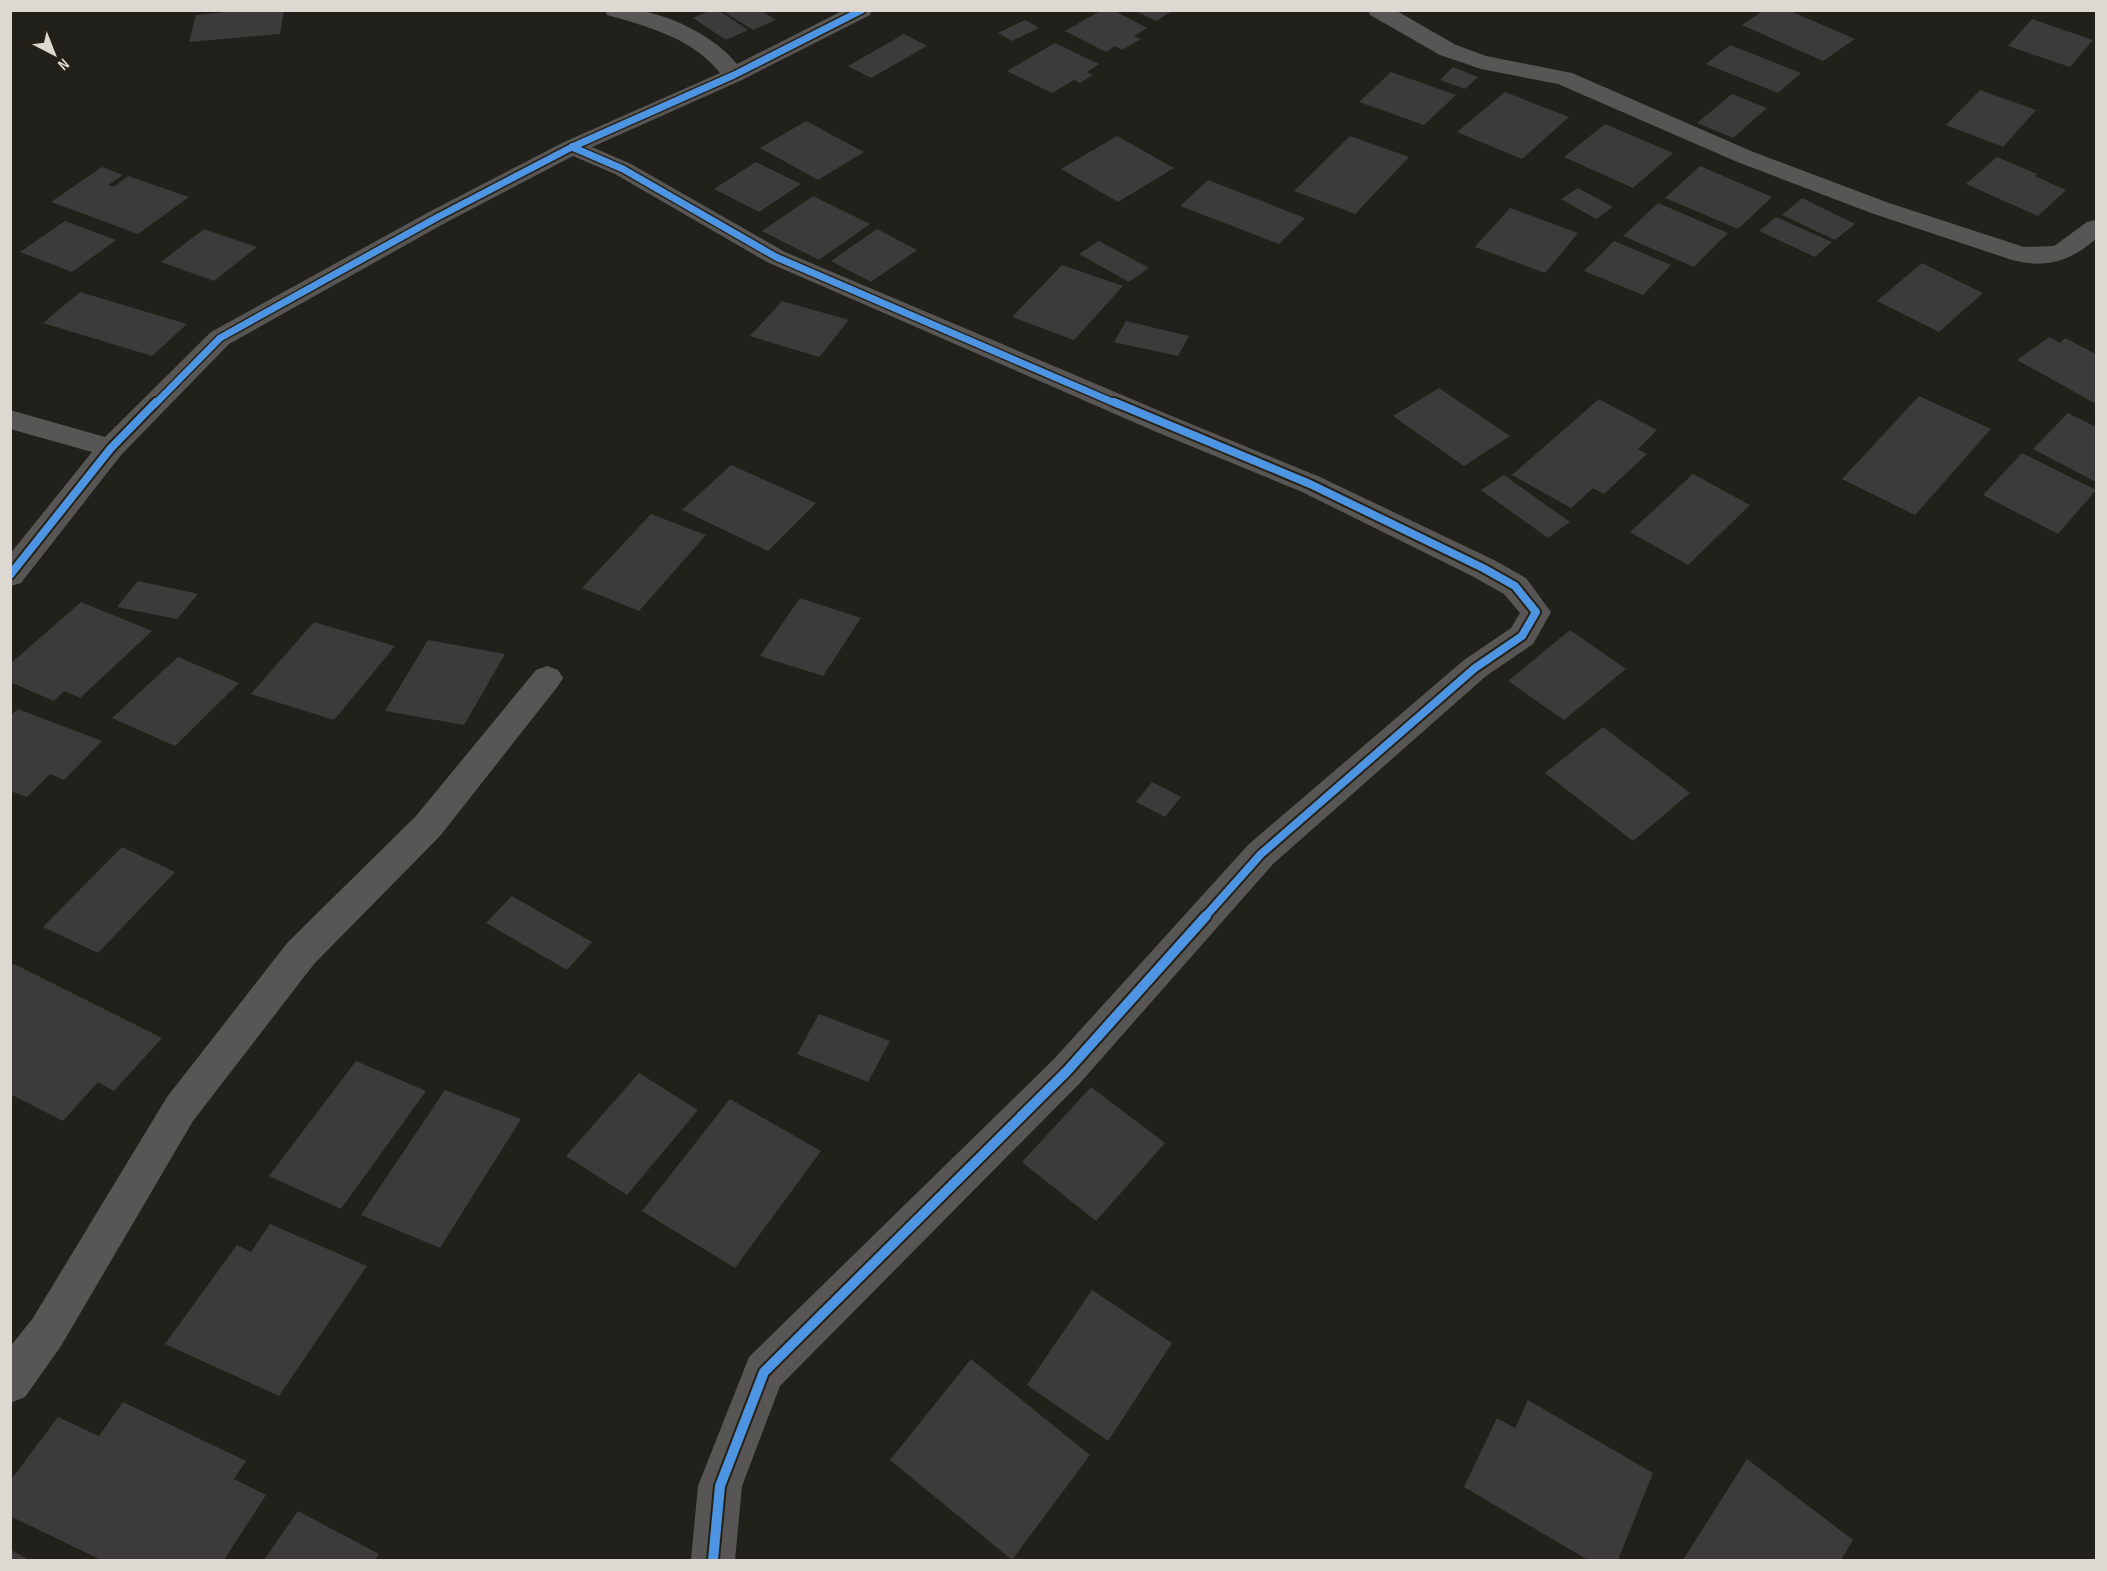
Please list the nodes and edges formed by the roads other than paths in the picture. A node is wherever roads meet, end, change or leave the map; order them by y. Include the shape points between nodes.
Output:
1 (615, 10) edge
2 (862, 10) edge
3 (1378, 10) edge
4 (734, 75) junction
5 (572, 147) junction
6 (2097, 226) edge
7 (10, 418) edge
8 (111, 448) junction
9 (10, 575) edge
10 (547, 678) dead end
11 (10, 1382) edge
12 (713, 1560) edge

1 - 4 street via 647,19 708,48 726,62
2 - 4 street
3 - 6 street via 1448,50 1481,62 1564,78 1743,156 1880,208 2021,255 2061,255
4 - 5 street
5 - 8 street via 220,338
5 - 12 street via 623,169 776,257 1310,484 1515,586 1536,612 1522,636 1475,668 1261,854 1067,1071 764,1372 720,1485
7 - 8 street
8 - 9 street
10 - 11 street via 428,826 301,953 180,1109 46,1332

